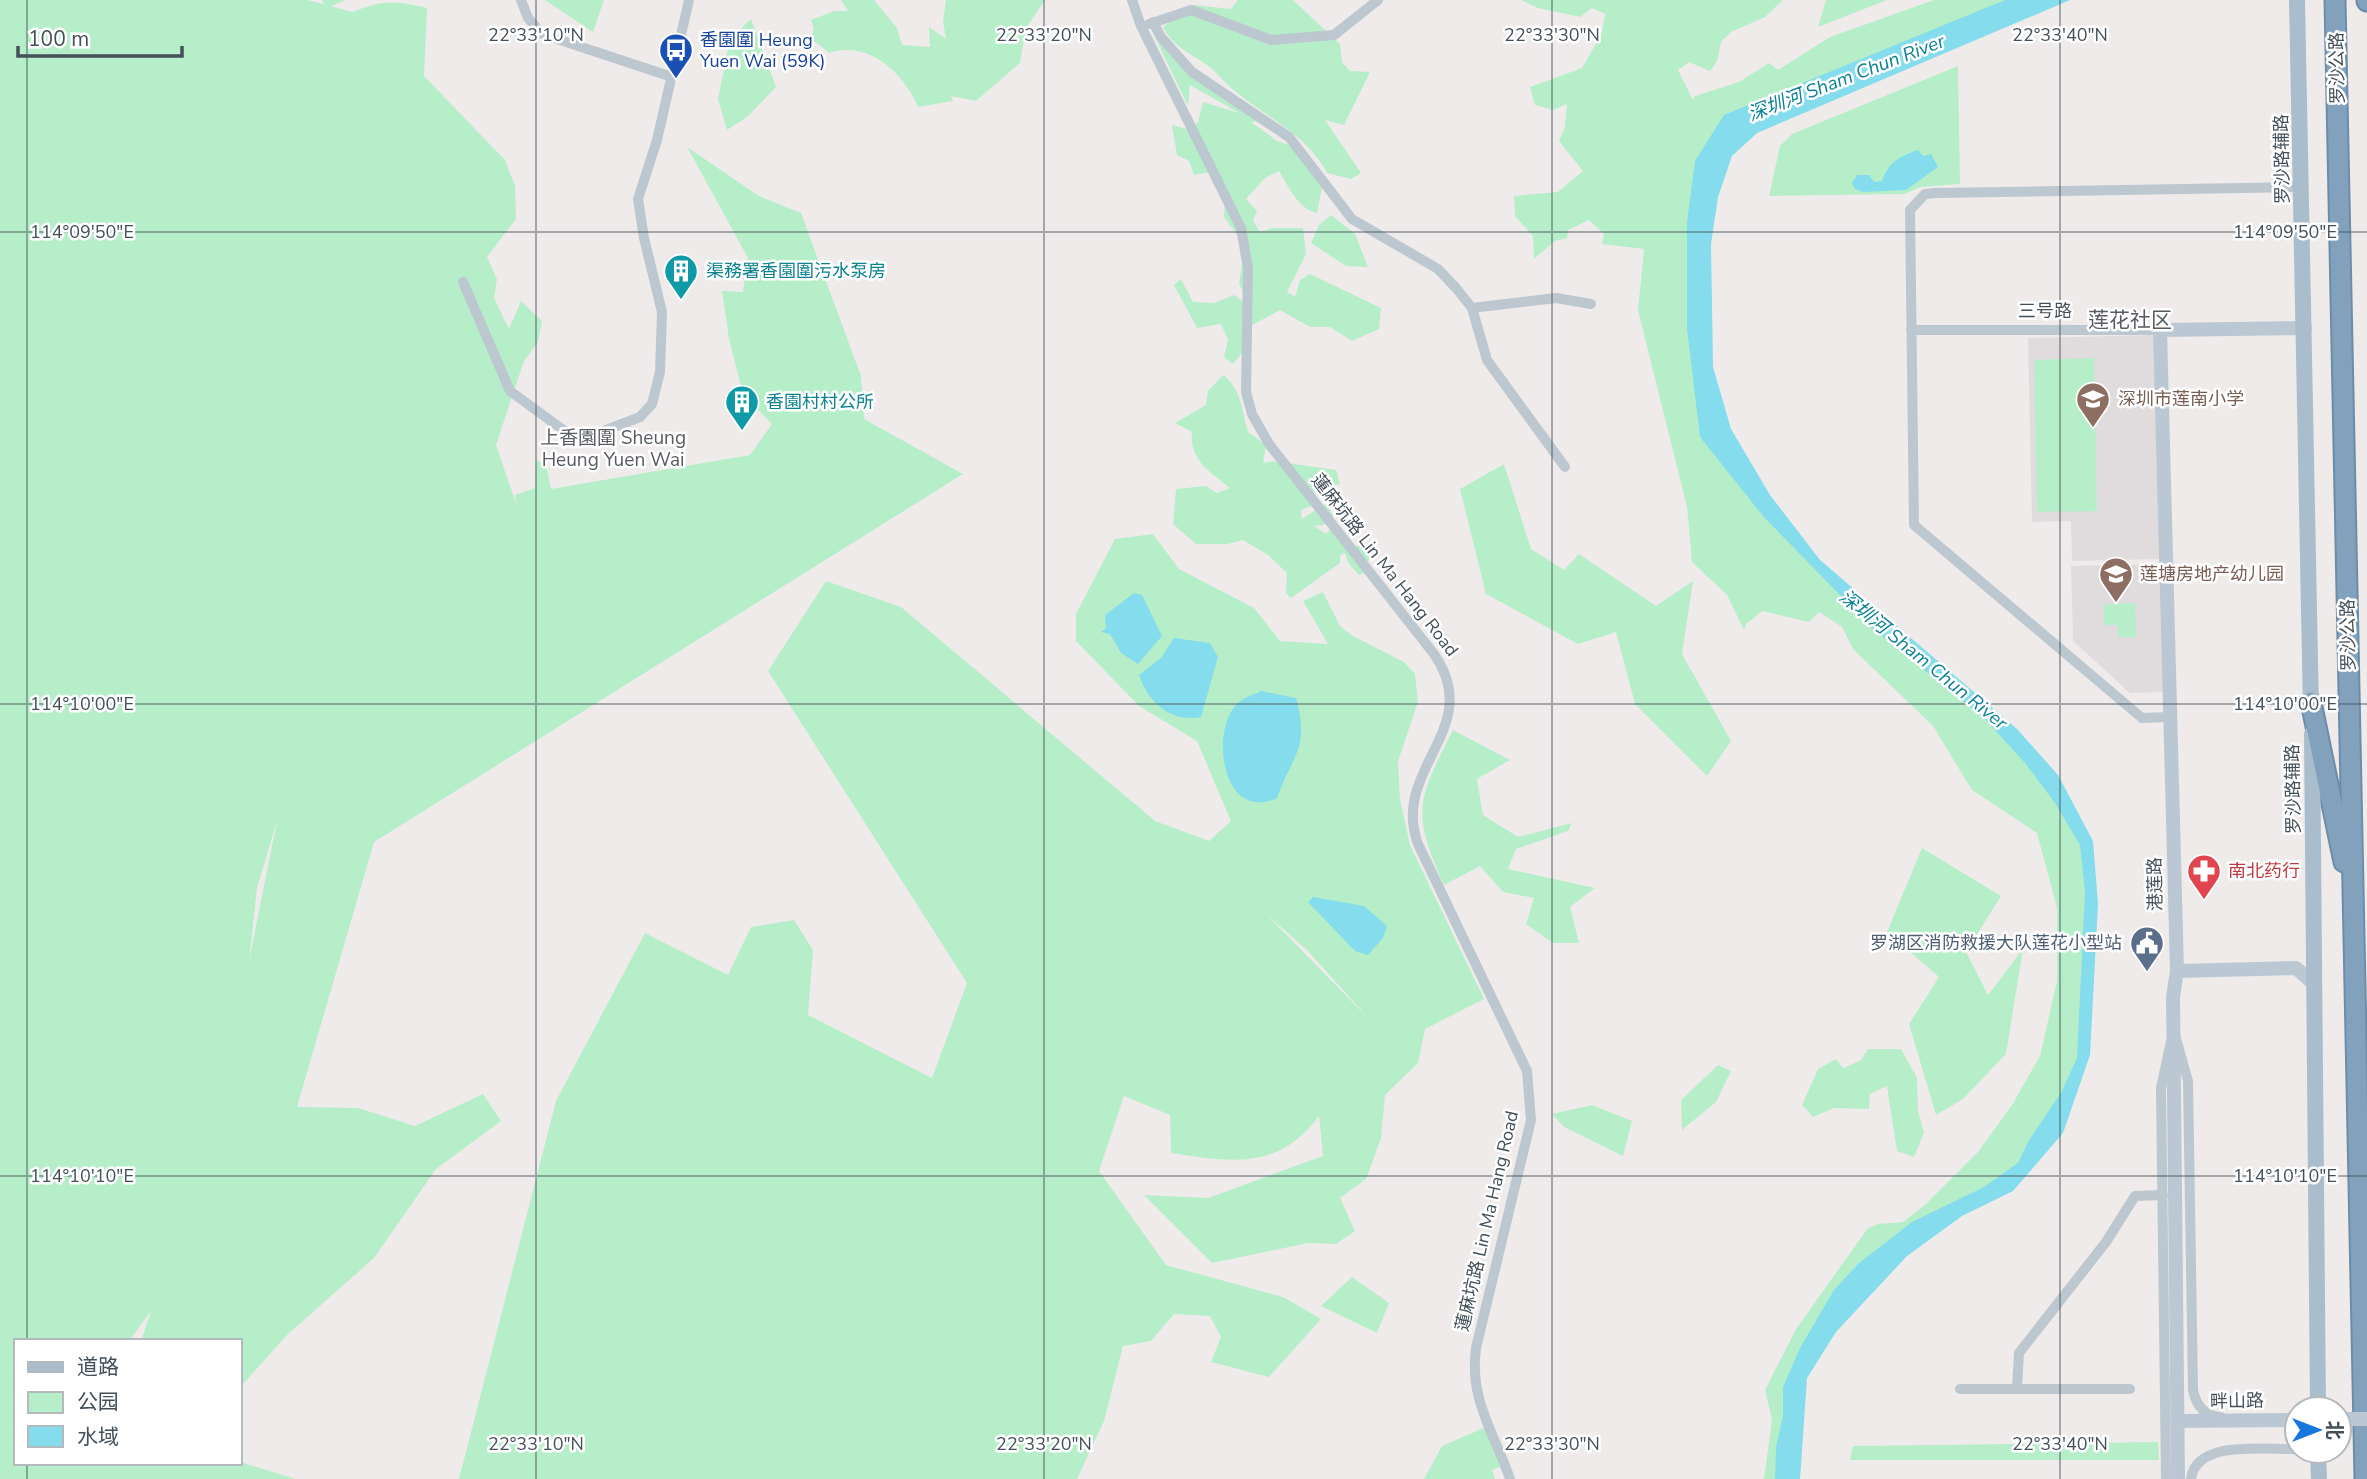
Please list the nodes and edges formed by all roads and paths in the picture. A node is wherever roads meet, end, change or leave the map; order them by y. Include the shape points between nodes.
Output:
1 (521, 0) edge
2 (689, 0) edge
3 (1132, 0) edge
4 (1378, 0) edge
5 (2297, 0) edge
6 (2335, 0) edge
7 (1153, 22) junction
8 (1141, 26) junction
9 (672, 77) junction
10 (2302, 187) junction
11 (463, 282) dead end
12 (1591, 304) dead end
13 (1472, 308) junction
14 (2305, 328) junction
15 (1912, 330) junction
16 (2160, 330) junction
17 (1565, 467) dead end
18 (2311, 702) junction
19 (2170, 718) junction
20 (2354, 910) junction
21 (2314, 947) junction
22 (2296, 968) junction
23 (2176, 971) junction
24 (2314, 984) junction
25 (2173, 1028) junction
26 (2163, 1195) junction
27 (2017, 1388) junction
28 (1961, 1389) dead end
29 (2130, 1389) dead end
30 (2318, 1395) edge
31 (2283, 1418) edge
32 (2283, 1418) edge
33 (2178, 1421) junction
34 (2283, 1450) edge
35 (1510, 1479) edge
36 (2166, 1479) edge
37 (2178, 1479) edge
38 (2191, 1479) edge
39 (2365, 1479) edge

1 - 9 street via 528,18 542,34
2 - 9 street
3 - 8 street, 蓮麻坑路 Lin Ma Hang Road
4 - 7 street via 1334,35 1271,40 1191,10
5 - 10 main road, 罗沙路辅路
6 - 20 highway, 罗沙公路
7 - 8 street
7 - 13 street via 1192,72 1289,137 1352,219 1438,269
8 - 35 street, 蓮麻坑路 Lin Ma Hang Road via 1241,228 1248,268 1245,384 1255,421 1434,654 1449,683 1449,720 1415,787 1412,824 1527,1070 1531,1089 1531,1120 1472,1374
9 - 11 street via 638,199 663,324 658,388 640,417 588,437 576,436 510,391
10 - 14 main road, 罗沙路辅路
10 - 15 street via 1925,194 1910,210 1908,222
12 - 13 street via 1556,298
13 - 17 street via 1487,360
14 - 16 street, 三号路
14 - 18 main road, 罗沙路辅路
15 - 16 street, 三号路
15 - 19 street via 1914,524 2142,718
16 - 19 street, 港莲路
18 - 20 highway
18 - 21 main road, 罗沙路辅路
19 - 23 street, 港莲路
20 - 39 highway, 罗沙公路
21 - 22 street
21 - 24 main road, 罗沙路辅路
22 - 23 street
22 - 24 street
23 - 25 street, 港莲路
24 - 30 main road, 罗沙路辅路
25 - 26 street via 2161,1088
25 - 31 street via 2188,1081 2194,1396 2201,1409 2215,1417
25 - 33 street, 港莲路
26 - 27 street via 2135,1196 2106,1242 2019,1353
26 - 36 street
27 - 28 street
27 - 29 street
32 - 33 street, 畔山路
33 - 37 street, 港莲路
34 - 38 street via 2209,1453 2194,1466

